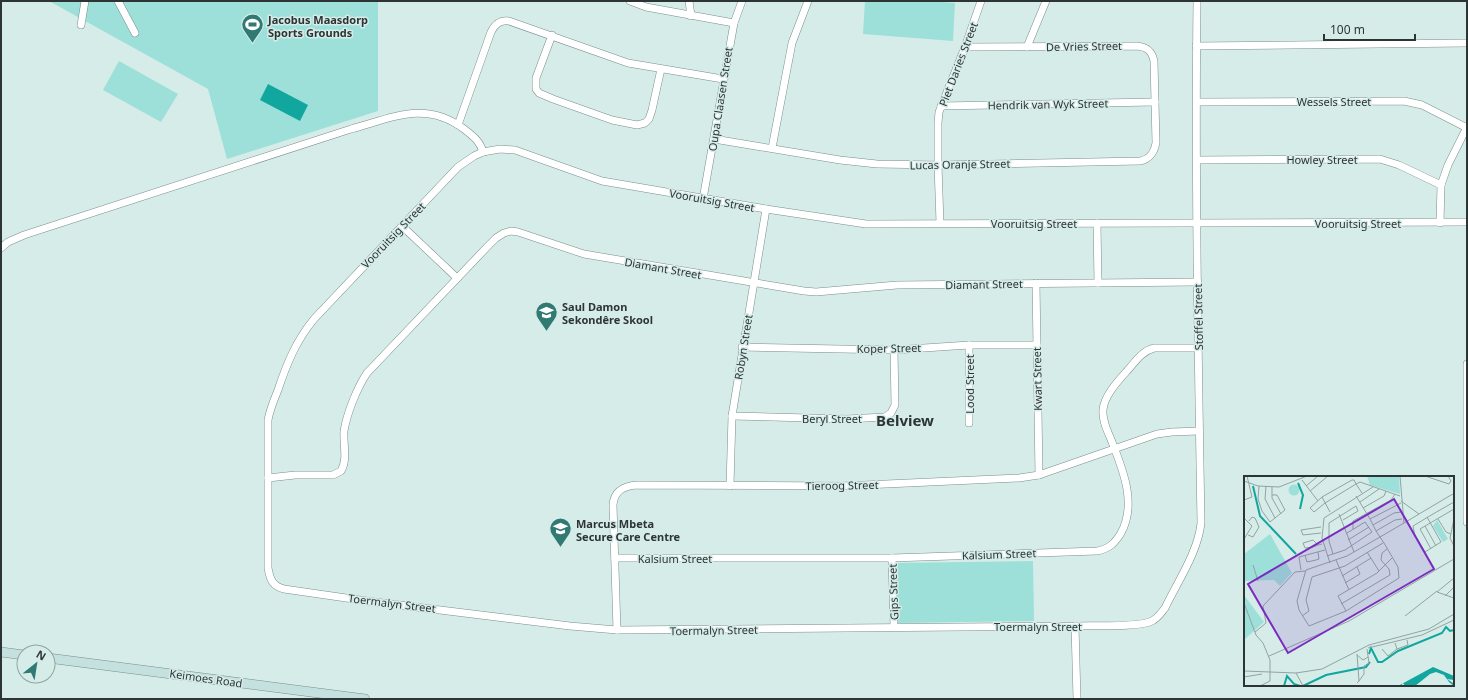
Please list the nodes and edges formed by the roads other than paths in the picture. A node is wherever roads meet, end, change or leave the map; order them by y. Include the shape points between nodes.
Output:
1 (85, 1) edge
2 (118, 1) edge
3 (630, 1) edge
4 (689, 1) edge
5 (742, 1) edge
6 (808, 1) edge
7 (981, 1) edge
8 (1046, 1) edge
9 (1197, 1) edge
10 (690, 16) junction
11 (734, 23) junction
12 (81, 25) dead end
13 (135, 33) dead end
14 (552, 35) junction
15 (1467, 43) edge
16 (1196, 46) junction
17 (965, 47) junction
18 (1027, 47) junction
19 (661, 69) junction
20 (723, 79) junction
21 (1155, 102) junction
22 (1196, 102) junction
23 (941, 106) junction
24 (458, 125) junction
25 (1467, 127) edge
26 (714, 139) junction
27 (772, 148) junction
28 (483, 152) junction
29 (1197, 160) junction
30 (938, 165) junction
31 (1441, 185) junction
32 (703, 199) junction
33 (766, 209) junction
34 (1197, 222) junction
35 (1467, 222) edge
36 (940, 223) junction
37 (1097, 223) junction
38 (1440, 223) junction
39 (402, 226) junction
40 (1, 248) edge
41 (457, 278) junction
42 (1198, 282) junction
43 (753, 283) junction
44 (1036, 283) junction
45 (1098, 283) junction
46 (969, 345) junction
47 (1037, 345) junction
48 (742, 347) junction
49 (1199, 348) junction
50 (894, 350) junction
51 (1467, 364) edge
52 (732, 416) junction
53 (969, 423) dead end
54 (1199, 431) junction
55 (1114, 449) junction
56 (1039, 475) junction
57 (268, 478) junction
58 (730, 486) junction
59 (1467, 522) edge
60 (614, 558) junction
61 (892, 558) junction
62 (277, 586) joint
63 (1154, 620) joint
64 (1076, 626) junction
65 (894, 627) junction
66 (617, 630) junction
67 (1, 652) edge
68 (16, 654) edge
69 (56, 659) edge
70 (364, 699) edge
71 (1077, 699) edge

1 - 12 street
2 - 13 street
3 - 10 street
4 - 10 street
5 - 11 street, Oupa Claasen Street
6 - 27 street via 791,48
7 - 17 street, Piet Daries Street
8 - 18 street
9 - 16 street, Stoffel Street
10 - 11 street
11 - 20 street, Oupa Claasen Street
14 - 19 street via 628,63
14 - 19 street via 536,78 539,93 612,120 637,125 649,119
14 - 24 street via 509,21 498,23 491,32
15 - 16 street
16 - 22 street, Stoffel Street
17 - 18 street, De Vries Street
17 - 23 street, Piet Daries Street
18 - 21 street, De Vries Street via 1142,46 1153,56
19 - 20 street
20 - 26 street, Oupa Claasen Street
21 - 23 street, Hendrik van Wyk Street
21 - 30 street, Lucas Oranje Street via 1156,143 1152,154 1144,160
22 - 25 street, Wessels Street via 1404,101 1422,105
22 - 29 street, Stoffel Street
23 - 30 street, Piet Daries Street via 938,123
24 - 28 street via 476,138
24 - 40 street via 430,113 420,113 351,129 24,235
25 - 31 street via 1448,164
26 - 27 street, Lucas Oranje Street
26 - 32 street, Oupa Claasen Street
27 - 30 street, Lucas Oranje Street via 867,163
28 - 32 street, Vooruitsig Street via 515,150 593,179
28 - 39 street, Vooruitsig Street via 458,168
29 - 31 street, Howley Street via 1380,159
29 - 34 street, Stoffel Street
30 - 36 street, Piet Daries Street
31 - 38 street
32 - 33 street, Vooruitsig Street
33 - 36 street, Vooruitsig Street via 866,224
33 - 43 street, Robyn Street
34 - 37 street, Vooruitsig Street
34 - 38 street, Vooruitsig Street
34 - 42 street, Stoffel Street
35 - 38 street, Vooruitsig Street
36 - 37 street, Vooruitsig Street
37 - 45 street
39 - 41 street
39 - 57 street, Vooruitsig Street via 314,318 297,343 269,414
41 - 43 street, Diamant Street via 496,238 511,231 584,254
41 - 57 street, Diamant Street via 364,377 345,427 344,464 340,472 333,475
42 - 45 street, Diamant Street
42 - 49 street, Stoffel Street
43 - 44 street, Diamant Street via 816,292 882,286
43 - 48 street, Robyn Street
44 - 45 street, Diamant Street
44 - 47 street, Kwart Street
46 - 47 street, Koper Street
46 - 50 street, Koper Street
46 - 53 street, Lood Street
47 - 56 street, Kwart Street
48 - 50 street, Koper Street
48 - 52 street, Robyn Street
49 - 54 street, Stoffel Street
49 - 55 street, Kalsium Street via 1154,348 1138,358 1108,396 1104,407 1103,416
50 - 52 street, Beryl Street via 895,405 892,413 885,418
51 - 59 street
52 - 58 street, Robyn Street
54 - 55 street, Tieroog Street via 1157,434
54 - 63 street, Stoffel Street via 1200,535 1165,608
55 - 56 street, Tieroog Street
55 - 61 street, Kalsium Street via 1126,483 1128,501 1124,527 1119,537 1108,548 1097,551
56 - 58 street, Tieroog Street via 881,485
57 - 62 street, Vooruitsig Street via 268,568 270,579
58 - 60 street, Tieroog Street via 637,484 621,488 616,493 614,501
60 - 61 street, Kalsium Street
60 - 66 street, Tieroog Street
61 - 65 street, Gips Street
62 - 66 street, Toermalyn Street via 368,601
63 - 64 street, Toermalyn Street via 1140,624
64 - 65 street, Toermalyn Street
64 - 71 street
65 - 66 street, Toermalyn Street
67 - 68 street
69 - 70 street, Keimoes Road

